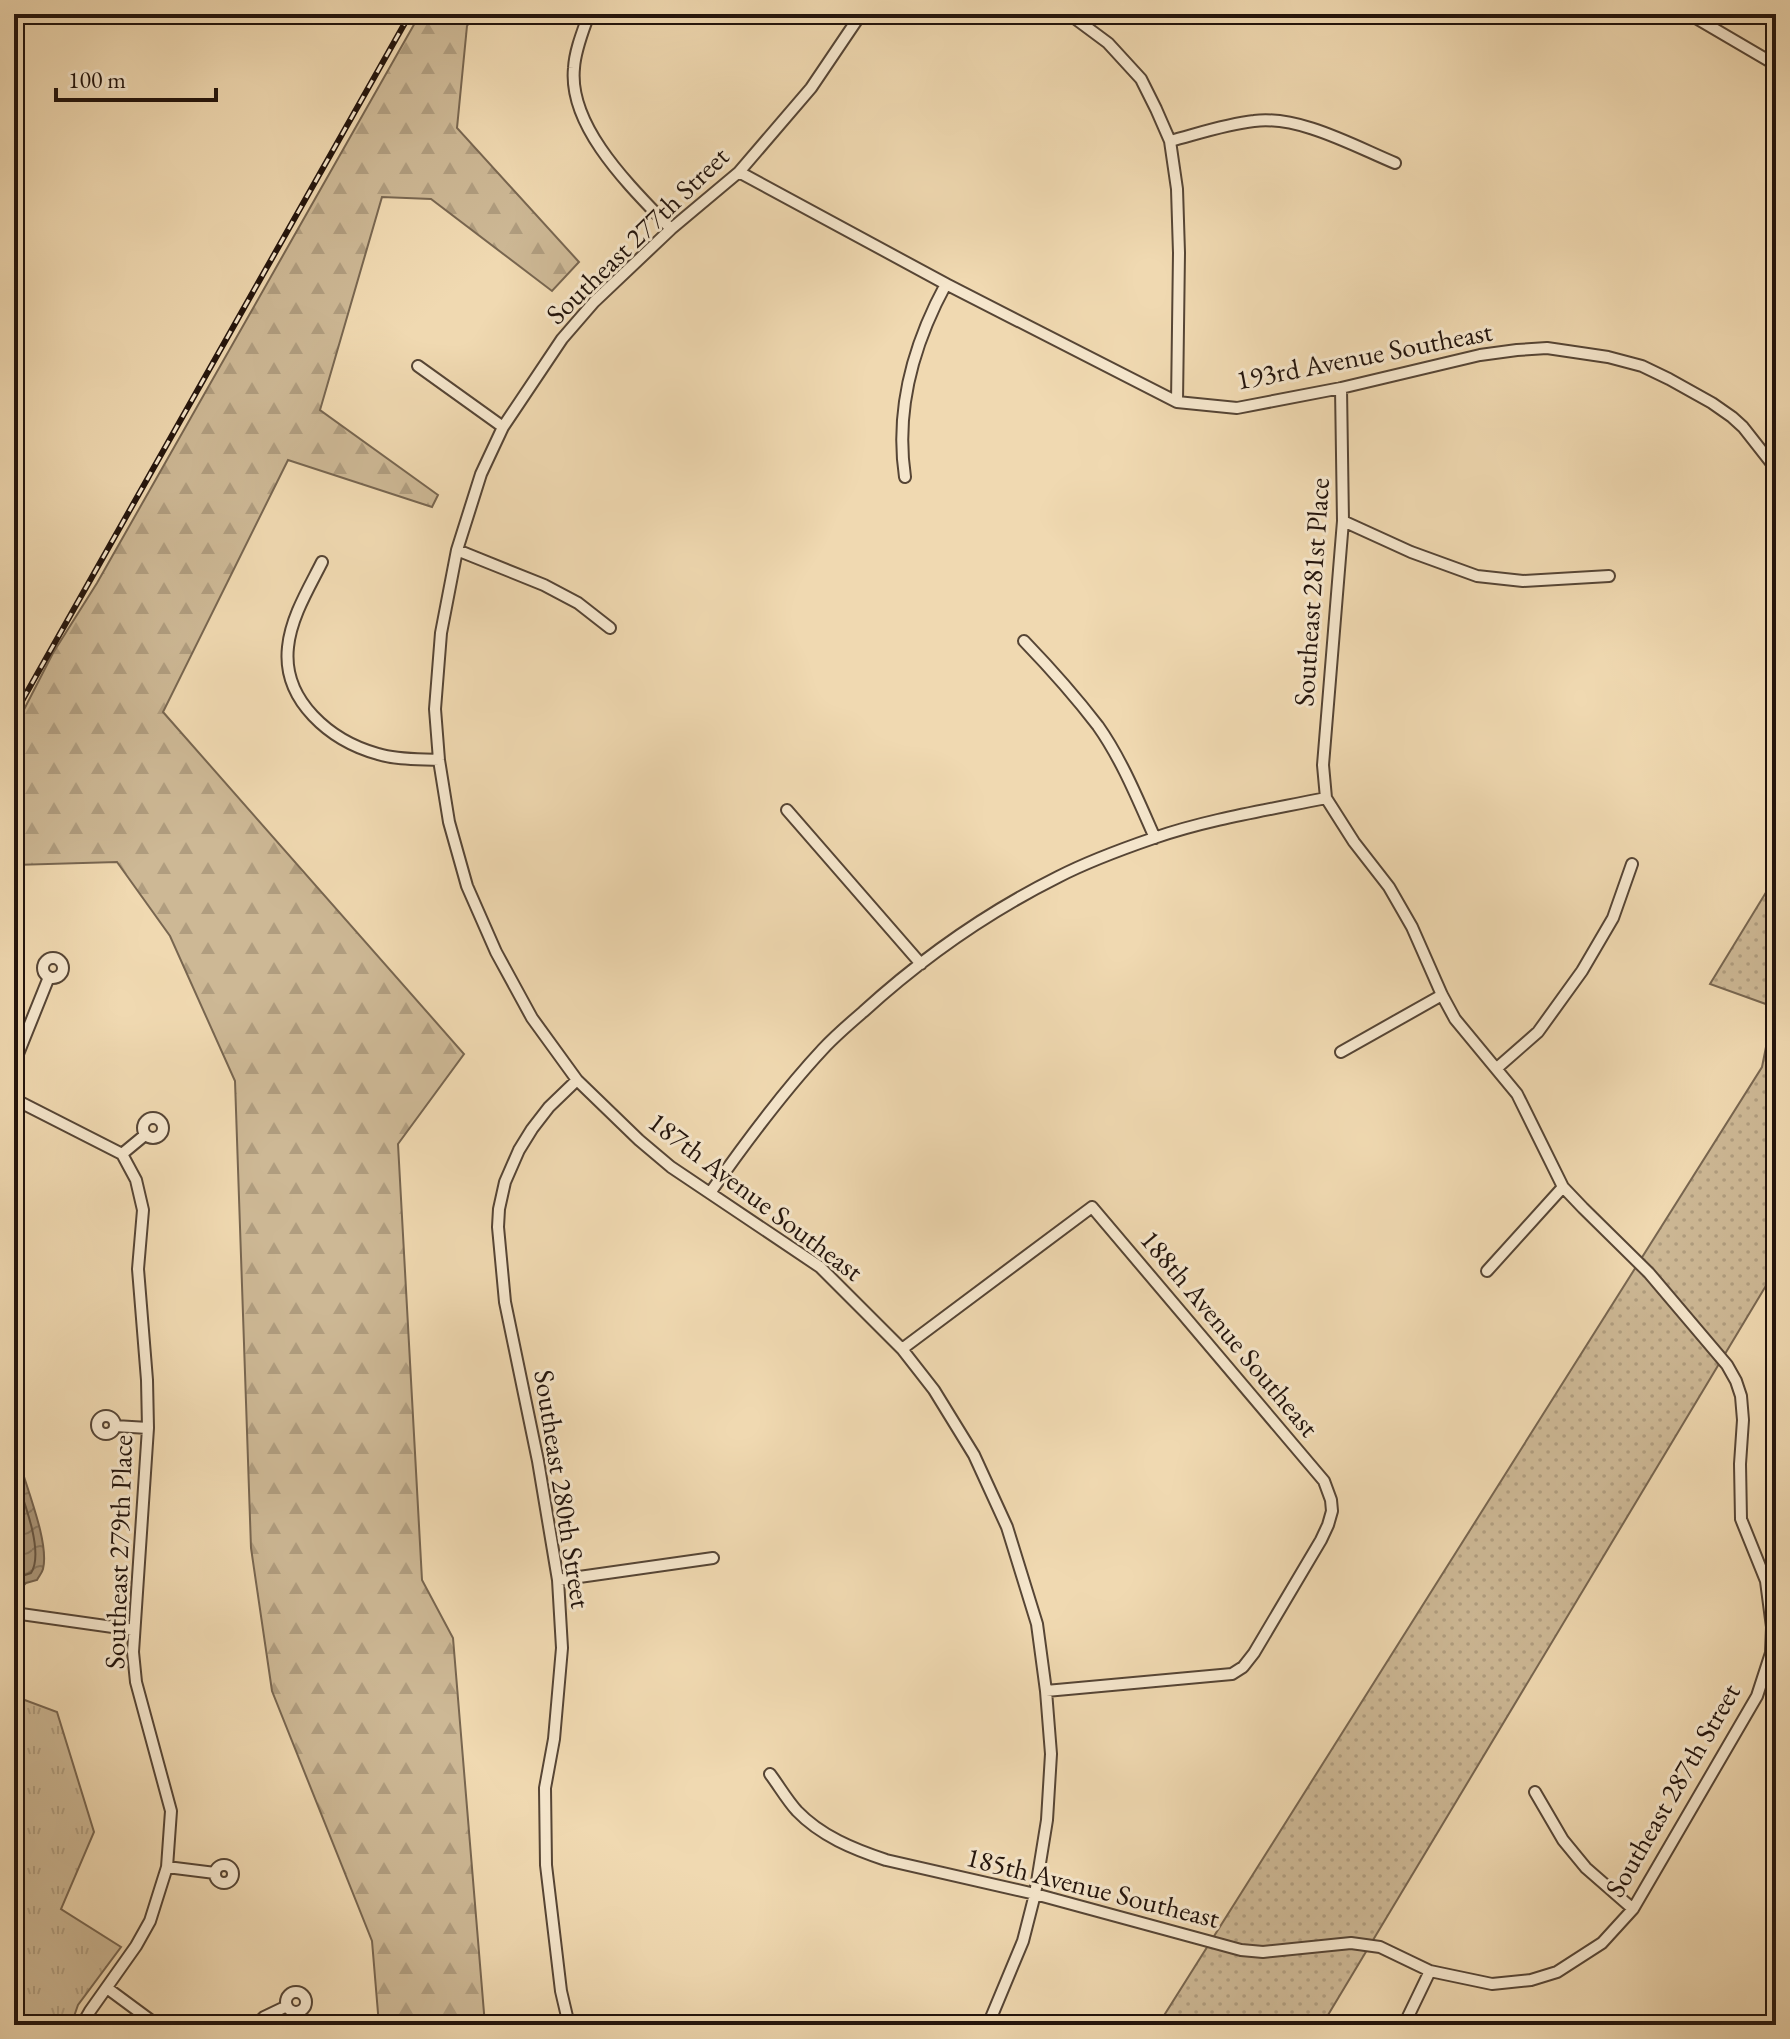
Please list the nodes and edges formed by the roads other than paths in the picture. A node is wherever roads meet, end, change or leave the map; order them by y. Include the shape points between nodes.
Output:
1 (589, 14) edge
2 (861, 14) edge
3 (1069, 14) edge
4 (1689, 14) edge
5 (1776, 65) edge
6 (1170, 141) junction
7 (1395, 163) dead end
8 (739, 172) junction
9 (671, 229) junction
10 (946, 284) junction
11 (418, 366) dead end
12 (1341, 388) junction
13 (1177, 402) junction
14 (503, 427) junction
15 (1776, 469) edge
16 (905, 477) dead end
17 (1343, 521) junction
18 (457, 550) junction
19 (322, 562) dead end
20 (1609, 576) dead end
21 (610, 628) dead end
22 (1024, 641) dead end
23 (439, 760) junction
24 (1326, 798) junction
25 (787, 810) dead end
26 (1155, 838) junction
27 (1632, 864) dead end
28 (921, 964) junction
29 (49, 977) dead end
30 (1442, 995) junction
31 (1341, 1052) dead end
32 (14, 1064) edge
33 (1497, 1068) junction
34 (577, 1080) junction
35 (14, 1099) edge
36 (145, 1135) dead end
37 (122, 1154) junction
38 (1563, 1187) junction
39 (710, 1193) junction
40 (1487, 1271) dead end
41 (902, 1349) junction
42 (115, 1426) dead end
43 (148, 1428) junction
44 (713, 1558) dead end
45 (1771, 1579) edge
46 (558, 1580) junction
47 (14, 1613) edge
48 (134, 1630) junction
49 (1046, 1691) junction
50 (770, 1774) dead end
51 (1535, 1792) dead end
52 (167, 1867) junction
53 (215, 1873) dead end
54 (1035, 1894) junction
55 (1633, 1909) junction
56 (1430, 1971) junction
57 (107, 1988) junction
58 (287, 2006) dead end
59 (82, 2025) edge
60 (157, 2025) edge
61 (256, 2025) edge
62 (569, 2025) edge
63 (988, 2025) edge
64 (1404, 2025) edge

1 - 9 street via 573,69 582,116 631,187
2 - 8 street, Southeast 277th Street via 811,88
3 - 6 street via 1108,43 1141,79
4 - 5 street
6 - 7 street via 1255,121 1284,122
6 - 13 street via 1179,253
8 - 9 street, Southeast 277th Street
8 - 10 street, 193rd Avenue Southeast
9 - 14 street, Southeast 277th Street via 562,339
10 - 13 street, 193rd Avenue Southeast
10 - 16 street via 913,364 905,399
11 - 14 street
12 - 13 street, 193rd Avenue Southeast via 1237,408
12 - 15 street, 193rd Avenue Southeast via 1517,350 1547,348 1608,357 1642,366 1712,403 1743,427
12 - 17 street, Southeast 281st Place
14 - 18 street, Southeast 277th Street via 481,474
17 - 20 street via 1477,576 1523,581
17 - 24 street, Southeast 281st Place via 1323,765
18 - 21 street via 556,591
18 - 23 street, 187th Avenue Southeast via 441,633 435,709
19 - 23 street via 288,644 292,684 303,705 359,748
22 - 26 street via 1099,729 1130,780
23 - 34 street, 187th Avenue Southeast via 467,886 532,1018
24 - 26 street
24 - 30 street via 1389,887
25 - 28 street
26 - 28 street via 1049,881
27 - 33 street via 1613,918 1582,971 1538,1032
28 - 39 street via 824,1047
29 - 32 street
30 - 31 street
30 - 33 street via 1455,1019
33 - 38 street via 1517,1094
34 - 39 street, 187th Avenue Southeast via 639,1140
34 - 46 street, Southeast 280th Street via 549,1107 519,1150 505,1182 498,1227 505,1302
35 - 37 street
36 - 37 street
37 - 43 street, Southeast 279th Place via 143,1210 138,1269
38 - 40 street
38 - 45 street, Southeast 287th Street via 1649,1273 1736,1381 1743,1420 1741,1519
39 - 41 street, 187th Avenue Southeast via 820,1267
41 - 49 street, 187th Avenue Southeast via 974,1455 1007,1527 1037,1624
41 - 49 street, 188th Avenue Southeast via 1092,1207 1329,1490 1332,1511 1321,1540 1243,1667 1232,1674
42 - 43 street
43 - 48 street, Southeast 279th Place
44 - 46 street
45 - 55 street, Southeast 287th Street via 1773,1639 1757,1696
46 - 62 street, Southeast 280th Street via 562,1648 545,1788 546,1865
47 - 48 street
48 - 52 street, Southeast 279th Place via 136,1682 171,1811
49 - 54 street, 187th Avenue Southeast via 1051,1754
50 - 54 street, 185th Avenue Southeast via 795,1810 838,1841 886,1860
51 - 55 street via 1586,1868
52 - 53 street
52 - 57 street, Southeast 279th Place via 150,1921
54 - 56 street, 185th Avenue Southeast via 1241,1950 1366,1944
54 - 63 street, 187th Avenue Southeast via 1023,1941
55 - 56 street, Southeast 287th Street via 1602,1943 1557,1972 1531,1980 1492,1984
56 - 64 street
57 - 59 street, Southeast 279th Place
57 - 60 street
58 - 61 street

